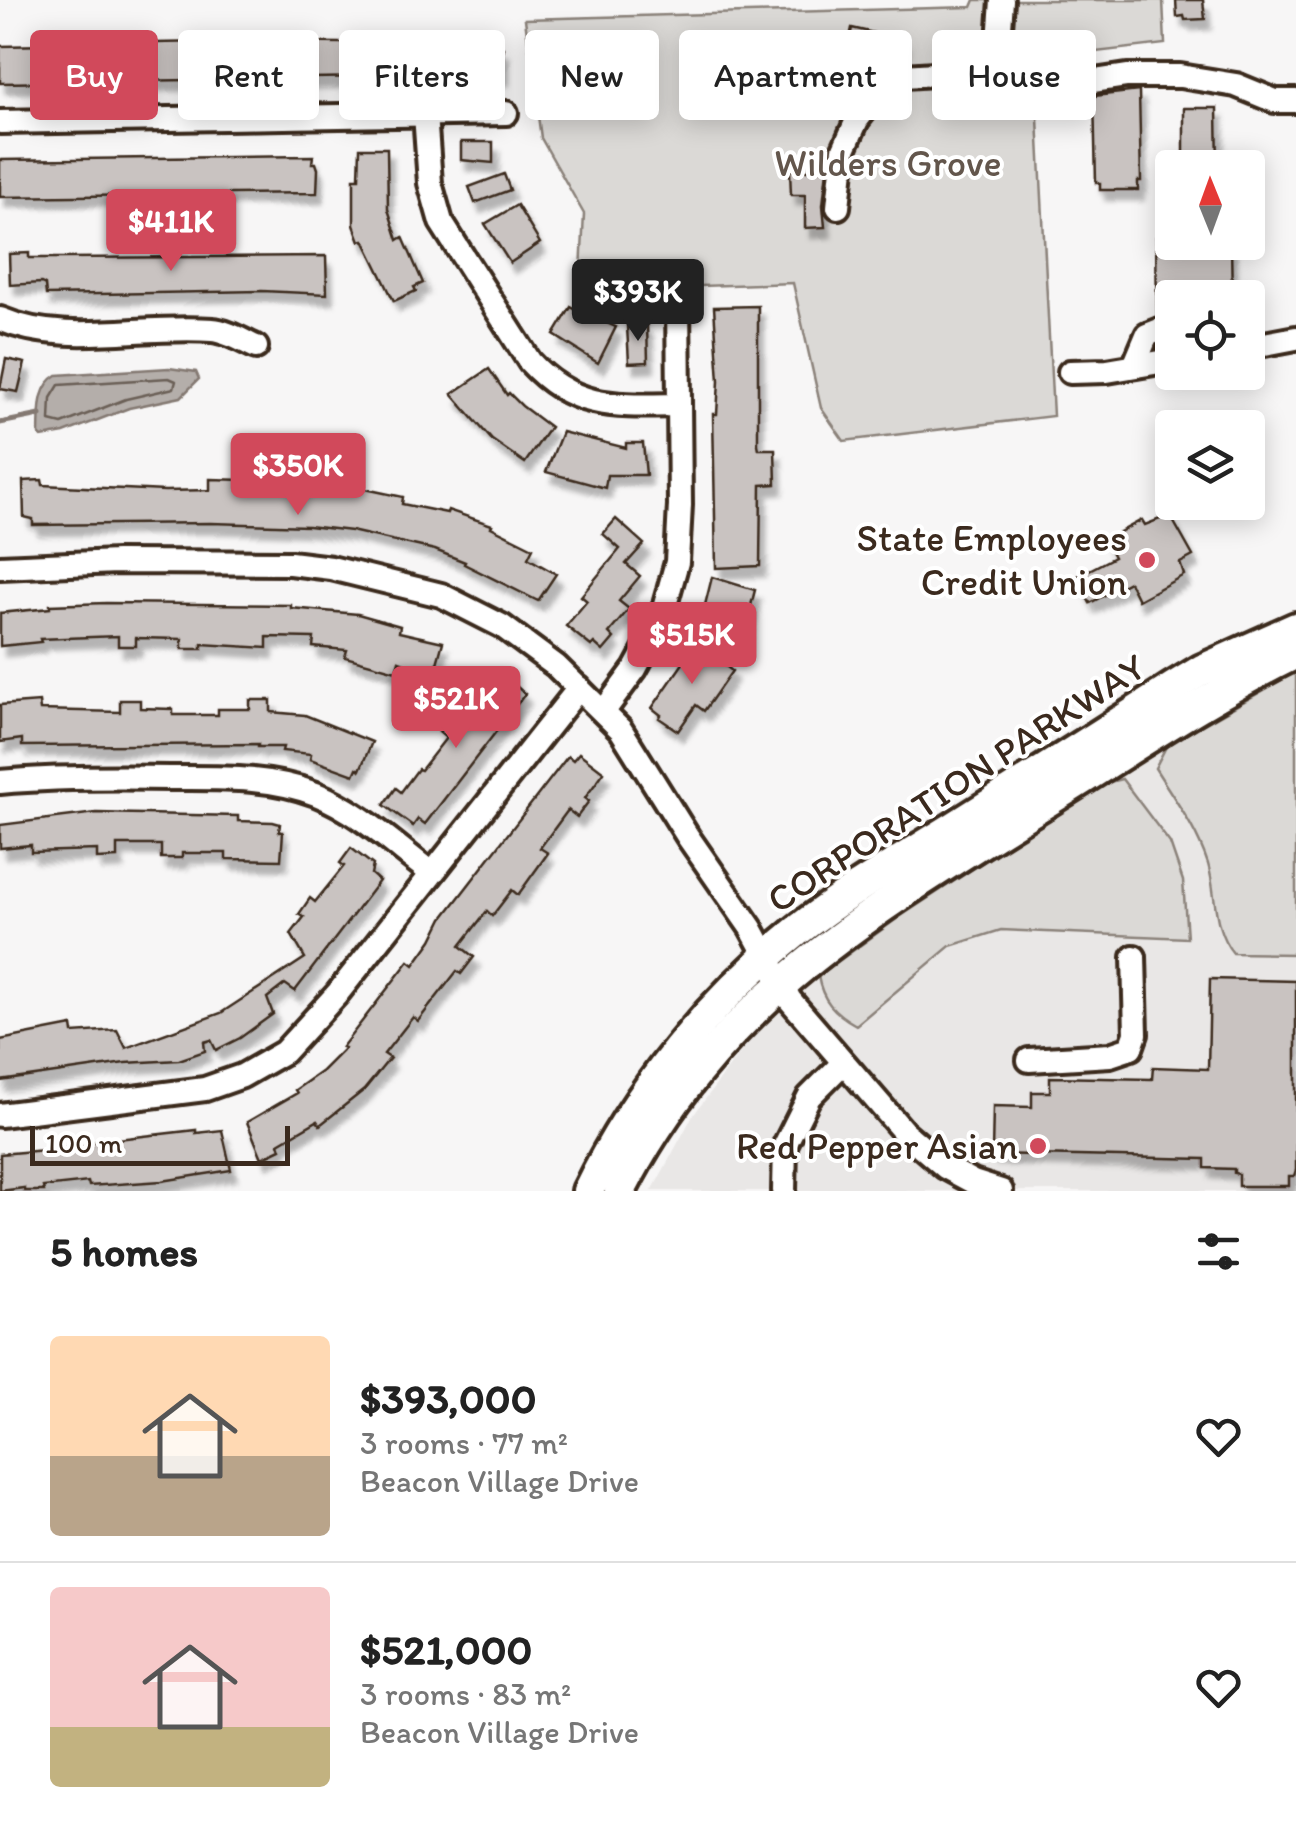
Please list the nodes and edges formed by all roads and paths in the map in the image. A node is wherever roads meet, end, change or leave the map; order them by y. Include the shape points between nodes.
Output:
1 (1002, 0) edge
2 (1000, 30) edge
3 (932, 74) edge
4 (1096, 81) edge
5 (1296, 101) edge
6 (339, 116) edge
7 (425, 120) edge
8 (0, 122) edge
9 (838, 207) dead end
10 (678, 300) dead end
11 (0, 319) edge
12 (1155, 332) edge
13 (1296, 338) edge
14 (1265, 344) edge
15 (256, 347) dead end
16 (1155, 363) edge
17 (1134, 366) junction
18 (1070, 372) dead end
19 (678, 404) junction
20 (0, 567) edge
21 (1296, 616) edge
22 (1296, 628) edge
23 (1296, 653) edge
24 (1202, 670) junction
25 (578, 688) junction
26 (604, 711) junction
27 (0, 782) edge
28 (430, 872) junction
29 (1134, 956) dead end
30 (774, 970) junction
31 (1029, 1060) dead end
32 (843, 1063) junction
33 (0, 1115) edge
34 (995, 1190) edge
35 (588, 1191) edge
36 (620, 1191) edge
37 (784, 1191) edge

1 - 2 street
3 - 9 street via 904,76 882,88 857,120 844,148
4 - 5 street via 1180,76
6 - 8 street
7 - 19 street via 430,184 442,222 545,379 590,402
10 - 19 street
11 - 15 street via 57,332 216,330
12 - 17 street via 1147,335
13 - 14 street
16 - 17 street
17 - 18 street
19 - 26 street via 680,537 672,588 649,646
20 - 25 street via 290,563 372,575 441,594 487,618
21 - 24 main road
22 - 24 main road, CORPORATION PARKWAY
23 - 30 main road, CORPORATION PARKWAY via 1176,719
24 - 30 main road, CORPORATION PARKWAY via 850,893
25 - 26 street
25 - 28 street
26 - 30 street
27 - 28 street via 212,778 286,785 350,812
28 - 33 street via 296,1042 272,1061 205,1089
29 - 31 street via 1136,1034 1130,1048
30 - 32 street via 790,1000
30 - 35 main road, CORPORATION PARKWAY via 722,1000 668,1062
30 - 36 main road, CORPORATION PARKWAY via 662,1121
32 - 34 street via 929,1155
32 - 37 street via 809,1097 785,1145

